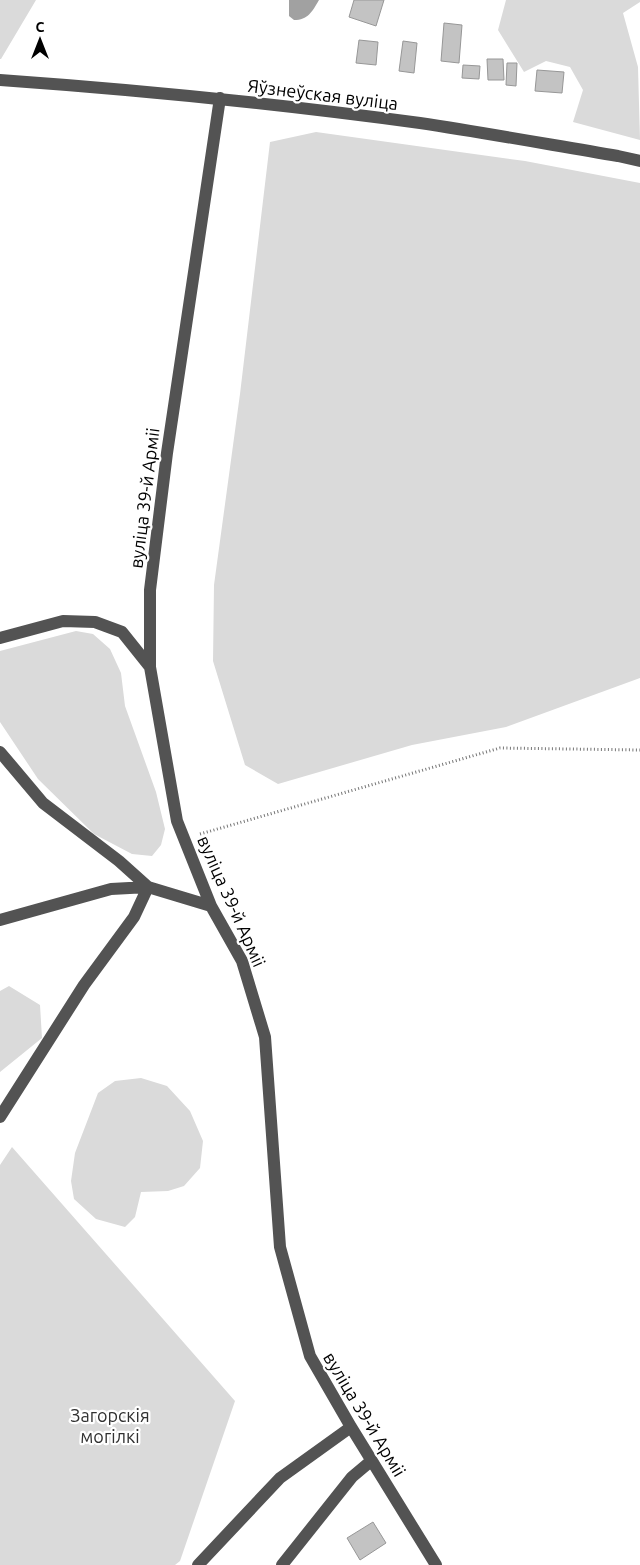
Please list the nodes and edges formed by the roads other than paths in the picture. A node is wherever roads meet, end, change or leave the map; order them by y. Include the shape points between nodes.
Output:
1 (0, 80) edge
2 (220, 98) junction
3 (640, 161) edge
4 (0, 638) edge
5 (150, 666) junction
6 (0, 752) edge
7 (148, 887) junction
8 (211, 906) junction
9 (0, 920) edge
10 (0, 1117) edge
11 (351, 1427) junction
12 (372, 1461) junction
13 (198, 1565) edge
14 (282, 1565) edge
15 (436, 1565) edge

1 - 2 street, Яўзнеўская вуліца
2 - 3 street, Яўзнеўская вуліца via 421,123
2 - 5 street, вуліца 39-й Арміі via 165,462 150,590
4 - 5 street via 63,621 95,622 122,632
5 - 8 street, вуліца 39-й Арміі via 177,821
6 - 7 street via 43,802
7 - 8 street
7 - 9 street via 111,889
7 - 10 street via 134,917 84,985
8 - 11 street, вуліца 39-й Арміі via 242,961 265,1037 280,1247 310,1356
11 - 12 street, вуліца 39-й Арміі
11 - 13 street via 280,1478
12 - 14 street via 352,1477
12 - 15 street, вуліца 39-й Арміі

